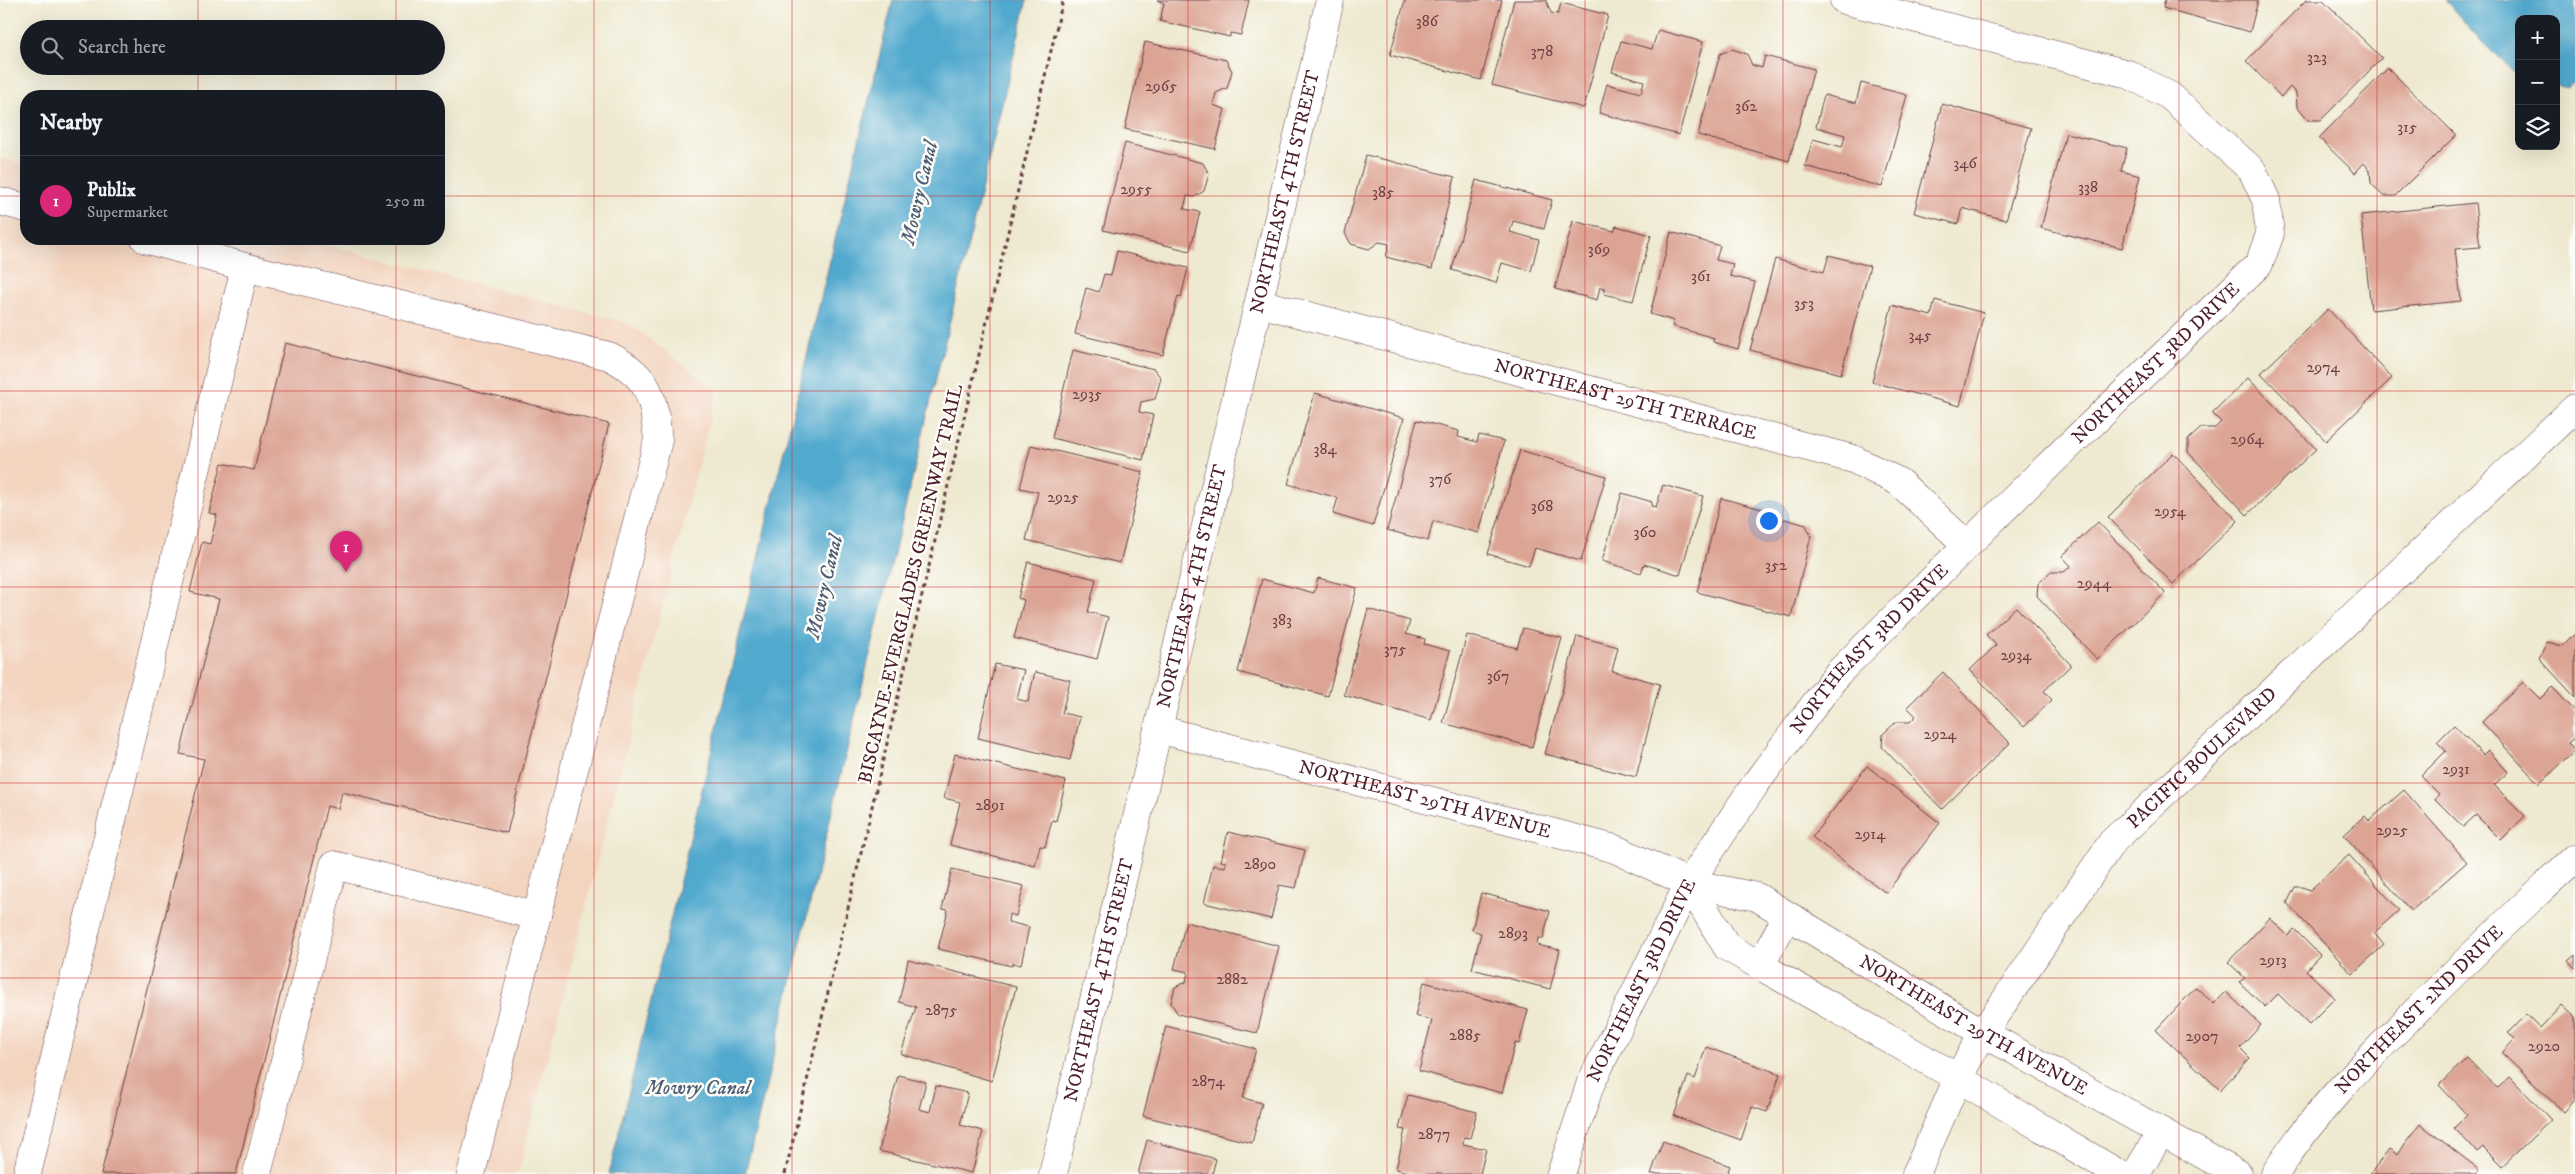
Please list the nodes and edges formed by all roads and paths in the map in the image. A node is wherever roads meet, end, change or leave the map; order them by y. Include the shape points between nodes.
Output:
1 (1063, 0) edge
2 (1330, 0) edge
3 (1844, 0) edge
4 (0, 201) edge
5 (20, 206) edge
6 (166, 245) edge
7 (245, 267) junction
8 (1259, 303) junction
9 (2575, 408) edge
10 (1968, 544) junction
11 (1158, 729) junction
12 (2575, 858) edge
13 (1689, 883) junction
14 (537, 916) junction
15 (1787, 916) junction
16 (1760, 966) junction
17 (1983, 1033) junction
18 (1958, 1078) junction
19 (2161, 1132) junction
20 (27, 1174) edge
21 (257, 1174) edge
22 (471, 1174) edge
23 (785, 1174) edge
24 (1053, 1174) edge
25 (1561, 1174) edge
26 (1916, 1174) edge
27 (2119, 1174) edge
28 (2136, 1174) edge
29 (2238, 1174) edge
30 (2275, 1174) edge

1 - 23 path, BISCAYNE-EVERGLADES GREENWAY TRAIL
2 - 8 street, NORTHEAST 4TH STREET
3 - 10 street, NORTHEAST 3RD DRIVE via 2128,74 2170,96 2252,170 2266,200 2270,234 2259,264
4 - 5 street
6 - 7 street
7 - 14 street via 596,352 629,366 648,389 655,411 658,440
7 - 20 street
8 - 10 street, NORTHEAST 29TH TERRACE via 1853,459 1899,482
8 - 11 street, NORTHEAST 4TH STREET
9 - 17 street, PACIFIC BOULEVARD via 2112,842
10 - 13 street, NORTHEAST 3RD DRIVE via 1838,673 1756,783
11 - 13 street, NORTHEAST 29TH AVENUE via 1615,849
11 - 24 street, NORTHEAST 4TH STREET
12 - 30 street, NORTHEAST 2ND DRIVE via 2494,933 2350,1077 2291,1147
13 - 15 street, NORTHEAST 29TH AVENUE via 1757,897
13 - 16 street via 1727,947
13 - 25 street, NORTHEAST 3RD DRIVE via 1590,1085
14 - 21 street via 334,865
14 - 22 street
15 - 16 street
15 - 17 street, NORTHEAST 29TH AVENUE
16 - 18 street
17 - 18 street, PACIFIC BOULEVARD
17 - 19 street, NORTHEAST 29TH AVENUE
18 - 26 street, PACIFIC BOULEVARD
18 - 27 street
19 - 28 street
19 - 29 street, NORTHEAST 29TH AVENUE

